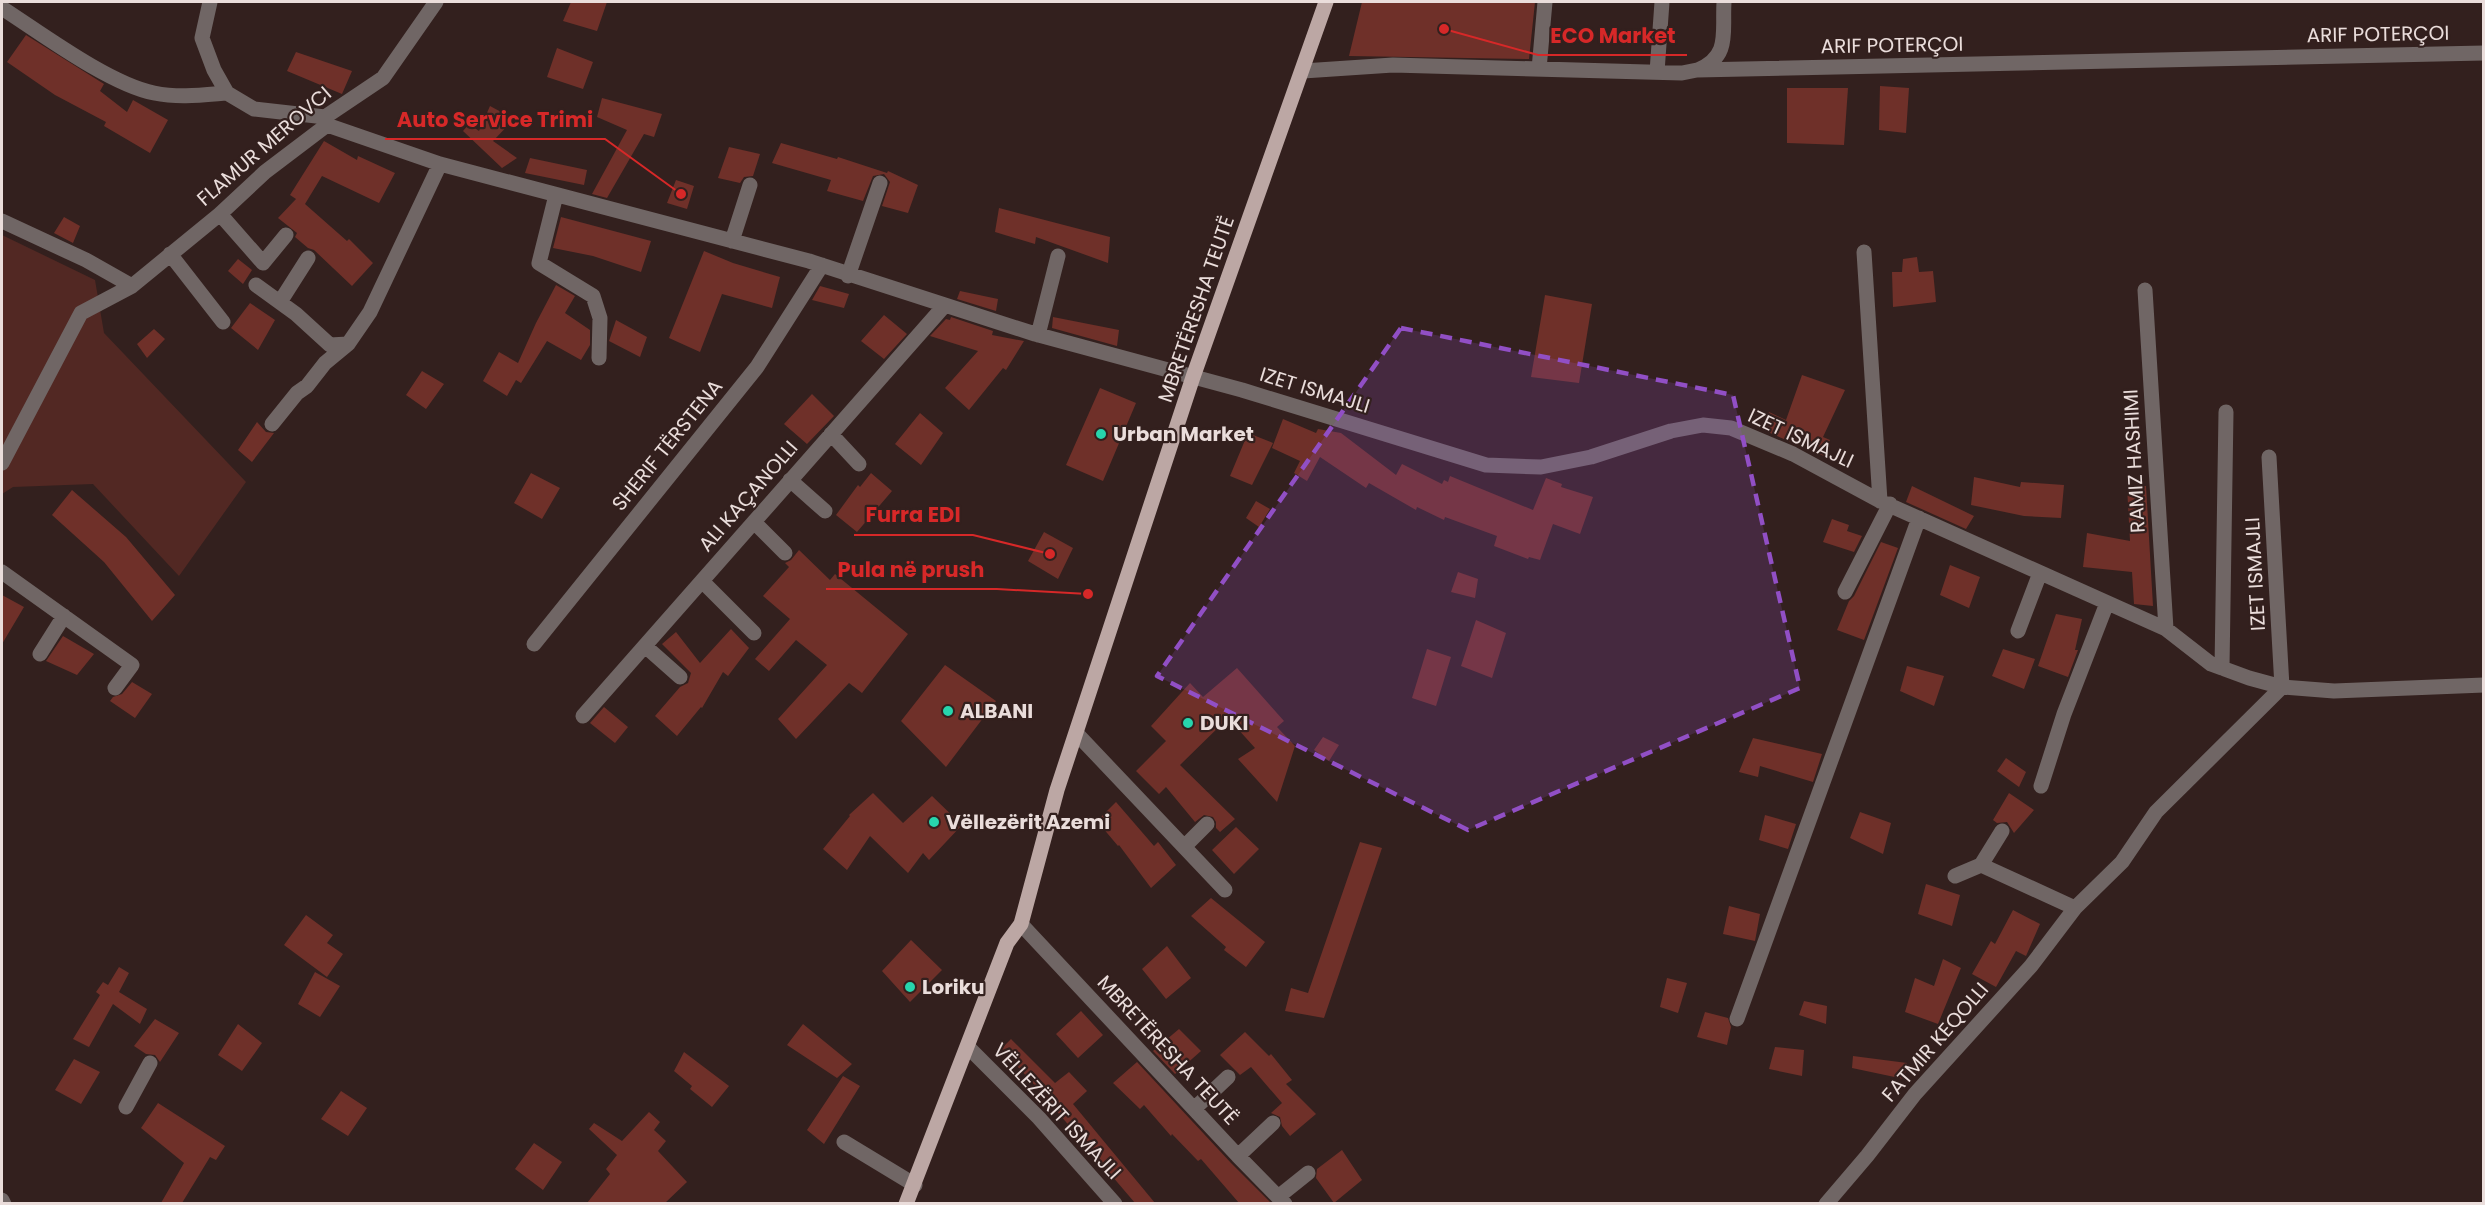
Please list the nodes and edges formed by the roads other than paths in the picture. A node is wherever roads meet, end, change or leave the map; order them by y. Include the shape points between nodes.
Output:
1 (210, 2) edge
2 (436, 2) edge
3 (1326, 2) edge
4 (1545, 2) edge
5 (1662, 2) edge
6 (1724, 2) edge
7 (2, 8) edge
8 (2484, 53) edge
9 (1539, 69) junction
10 (1697, 70) junction
11 (1303, 71) junction
12 (1657, 72) junction
13 (227, 93) junction
14 (326, 121) junction
15 (440, 164) junction
16 (880, 183) dead end
17 (750, 185) dead end
18 (556, 195) junction
19 (220, 214) junction
20 (2, 221) edge
21 (286, 235) dead end
22 (732, 241) junction
23 (1864, 252) dead end
24 (170, 254) junction
25 (1059, 256) dead end
26 (308, 258) dead end
27 (822, 265) junction
28 (848, 275) junction
29 (256, 285) dead end
30 (132, 286) junction
31 (2145, 290) dead end
32 (280, 303) junction
33 (945, 304) junction
34 (223, 322) dead end
35 (1038, 335) junction
36 (348, 344) junction
37 (599, 358) dead end
38 (1193, 377) junction
39 (2226, 412) dead end
40 (272, 424) dead end
41 (831, 434) junction
42 (2269, 457) dead end
43 (2, 463) edge
44 (859, 464) dead end
45 (790, 480) junction
46 (1885, 502) junction
47 (825, 511) dead end
48 (1918, 518) junction
49 (754, 522) junction
50 (785, 553) dead end
51 (2, 572) edge
52 (2040, 573) junction
53 (702, 581) junction
54 (1845, 592) dead end
55 (2108, 603) junction
56 (64, 616) junction
57 (2166, 629) junction
58 (2018, 631) dead end
59 (754, 633) dead end
60 (534, 644) dead end
61 (645, 646) junction
62 (40, 654) dead end
63 (2222, 668) junction
64 (680, 677) dead end
65 (2484, 685) edge
66 (2282, 687) junction
67 (115, 688) dead end
68 (583, 716) dead end
69 (1077, 734) junction
70 (2041, 786) dead end
71 (1207, 824) dead end
72 (2002, 831) dead end
73 (1184, 847) junction
74 (1981, 866) junction
75 (1955, 876) dead end
76 (1225, 890) dead end
77 (2075, 908) junction
78 (1021, 924) junction
79 (1737, 1018) dead end
80 (968, 1047) junction
81 (150, 1062) dead end
82 (1228, 1077) dead end
83 (126, 1107) dead end
84 (1195, 1108) junction
85 (1273, 1124) dead end
86 (844, 1142) dead end
87 (1238, 1156) junction
88 (1308, 1173) dead end
89 (915, 1185) junction
90 (1282, 1200) edge
91 (906, 1203) edge
92 (1114, 1203) edge
93 (1826, 1203) edge

1 - 13 street via 202,38
2 - 14 street, FLAMUR MEROVCI via 383,78
3 - 11 main road, MBRETËRESHA TEUTË
4 - 9 street
5 - 12 street
6 - 10 street via 1723,46 1717,57
7 - 13 street via 67,51 152,93 188,97
8 - 10 street, ARIF POTERÇOI
9 - 11 street, ARIF POTERÇOI via 1393,65
9 - 12 street, ARIF POTERÇOI
10 - 12 street, ARIF POTERÇOI
11 - 38 main road, MBRETËRESHA TEUTË
13 - 14 street via 254,109
14 - 15 street
14 - 19 street, FLAMUR MEROVCI
15 - 18 street
15 - 36 street via 370,312
16 - 28 street
17 - 22 street
18 - 22 street
18 - 37 street via 539,262 593,296 600,318
19 - 21 street via 263,263
19 - 24 street, FLAMUR MEROVCI
20 - 30 street
22 - 27 street
23 - 46 street
24 - 30 street, FLAMUR MEROVCI
24 - 34 street
25 - 35 street
26 - 32 street
27 - 28 street
27 - 60 street, SHERIF TËRSTENA via 757,367
28 - 33 street
29 - 32 street
30 - 43 street, FLAMUR MEROVCI via 81,313
31 - 57 street, RAMIZ HASHIMI
32 - 36 street via 330,345
33 - 35 street
33 - 41 street, ALI KAÇANOLLI
35 - 38 street
36 - 40 street via 325,363
38 - 46 street, IZET ISMAJLI via 1486,465 1541,467 1591,457 1671,431 1703,425 1731,428 1793,454
38 - 69 main road, MBRETËRESHA TEUTË
39 - 63 street, IZET ISMAJLI
41 - 44 street
41 - 45 street, ALI KAÇANOLLI
42 - 66 street, IZET ISMAJLI
45 - 47 street
45 - 49 street, ALI KAÇANOLLI
46 - 48 street, IZET ISMAJLI
46 - 54 street
48 - 52 street, IZET ISMAJLI
48 - 79 street
49 - 50 street
49 - 53 street, ALI KAÇANOLLI
51 - 56 street
52 - 55 street, IZET ISMAJLI
52 - 58 street
53 - 59 street
53 - 61 street, ALI KAÇANOLLI
55 - 57 street, IZET ISMAJLI
55 - 70 street via 2064,714
56 - 62 street
56 - 67 street via 132,665
57 - 63 street, IZET ISMAJLI via 2211,664
61 - 64 street
61 - 68 street, ALI KAÇANOLLI
63 - 66 street, IZET ISMAJLI
65 - 66 street, IZET ISMAJLI via 2334,692
66 - 77 street, FATMIR KEQOLLI via 2156,812 2121,862
69 - 73 street
69 - 78 main road, MBRETËRESHA TEUTË via 1057,790
71 - 73 street
72 - 74 street
73 - 76 street
74 - 75 street
74 - 77 street
77 - 93 street, FATMIR KEQOLLI via 2031,966 1915,1094
78 - 80 main road, MBRETËRESHA TEUTË via 1006,943
78 - 84 street, MBRETËRESHA TEUTË
80 - 89 main road, MBRETËRESHA TEUTË
80 - 92 street, VËLLEZËRIT ISMAJLI via 1039,1118
81 - 83 street
82 - 84 street
84 - 87 street, MBRETËRESHA TEUTË
85 - 87 street
86 - 89 street
87 - 90 street, MBRETËRESHA TEUTË
88 - 90 street
89 - 91 main road, MBRETËRESHA TEUTË

